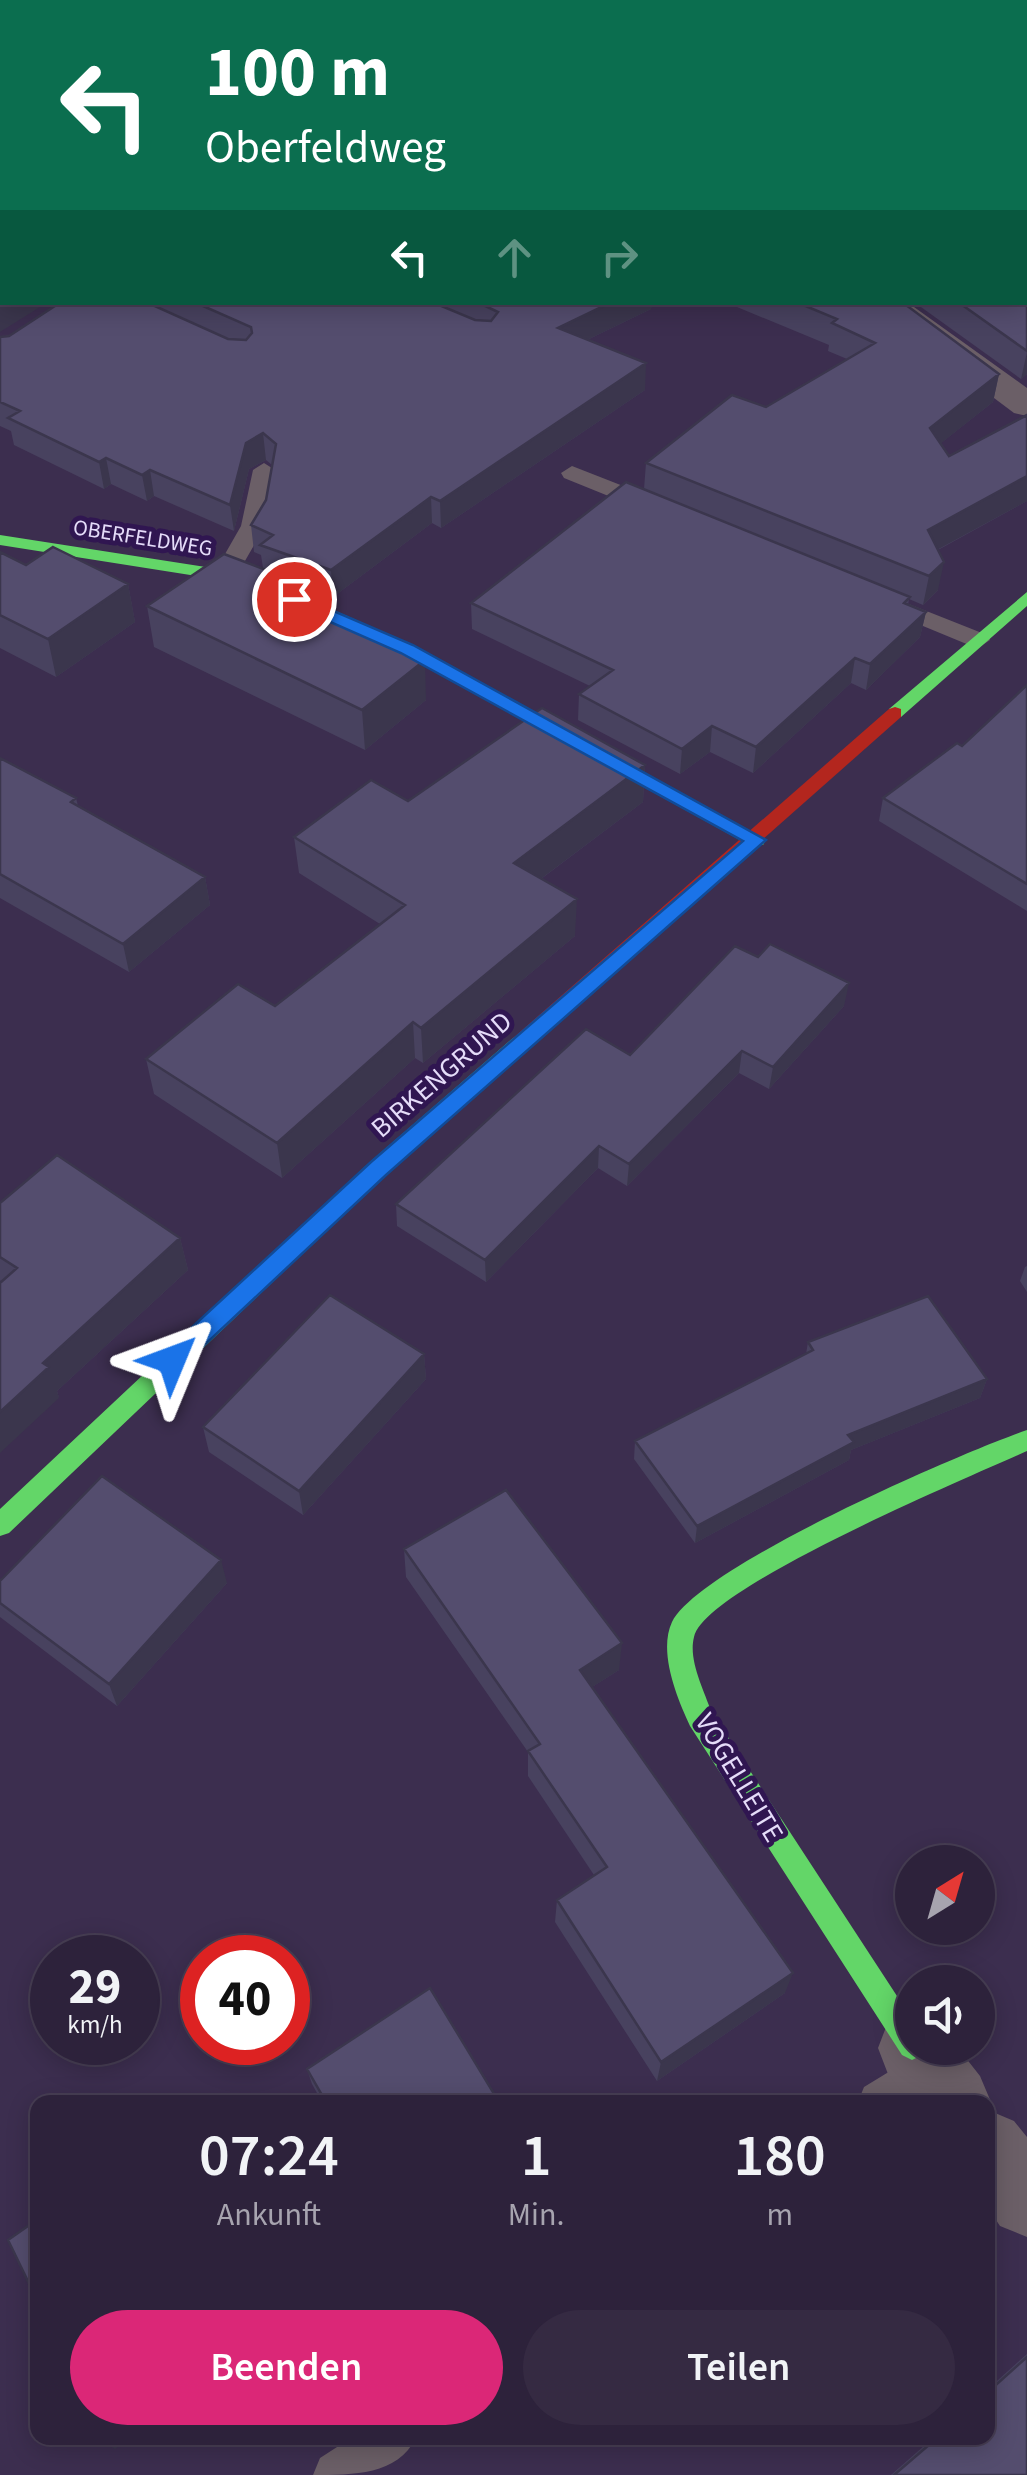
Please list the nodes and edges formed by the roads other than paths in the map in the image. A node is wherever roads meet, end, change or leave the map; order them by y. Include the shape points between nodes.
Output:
1 (887, 305) edge
2 (1027, 404) edge
3 (264, 470) dead end
4 (572, 473) dead end
5 (683, 518) edge
6 (0, 540) edge
7 (224, 576) junction
8 (867, 594) edge
9 (1027, 597) edge
10 (978, 640) junction
11 (756, 840) junction
12 (1027, 1440) edge
13 (0, 1526) edge
14 (917, 2073) edge
15 (995, 2156) edge
16 (1027, 2199) edge
17 (382, 2445) edge
18 (338, 2475) edge

1 - 2 street
3 - 7 lane via 256,521
4 - 5 lane
6 - 7 street, OBERFELDWEG
7 - 11 street, OBERFELDWEG via 407,649
8 - 10 lane
9 - 10 street, BIRKENGRUND
10 - 11 street, BIRKENGRUND
11 - 13 street, BIRKENGRUND via 378,1168
12 - 14 street, VOGELLEITE via 804,1542 702,1602 684,1626 682,1656 700,1716
15 - 16 street
17 - 18 lane

